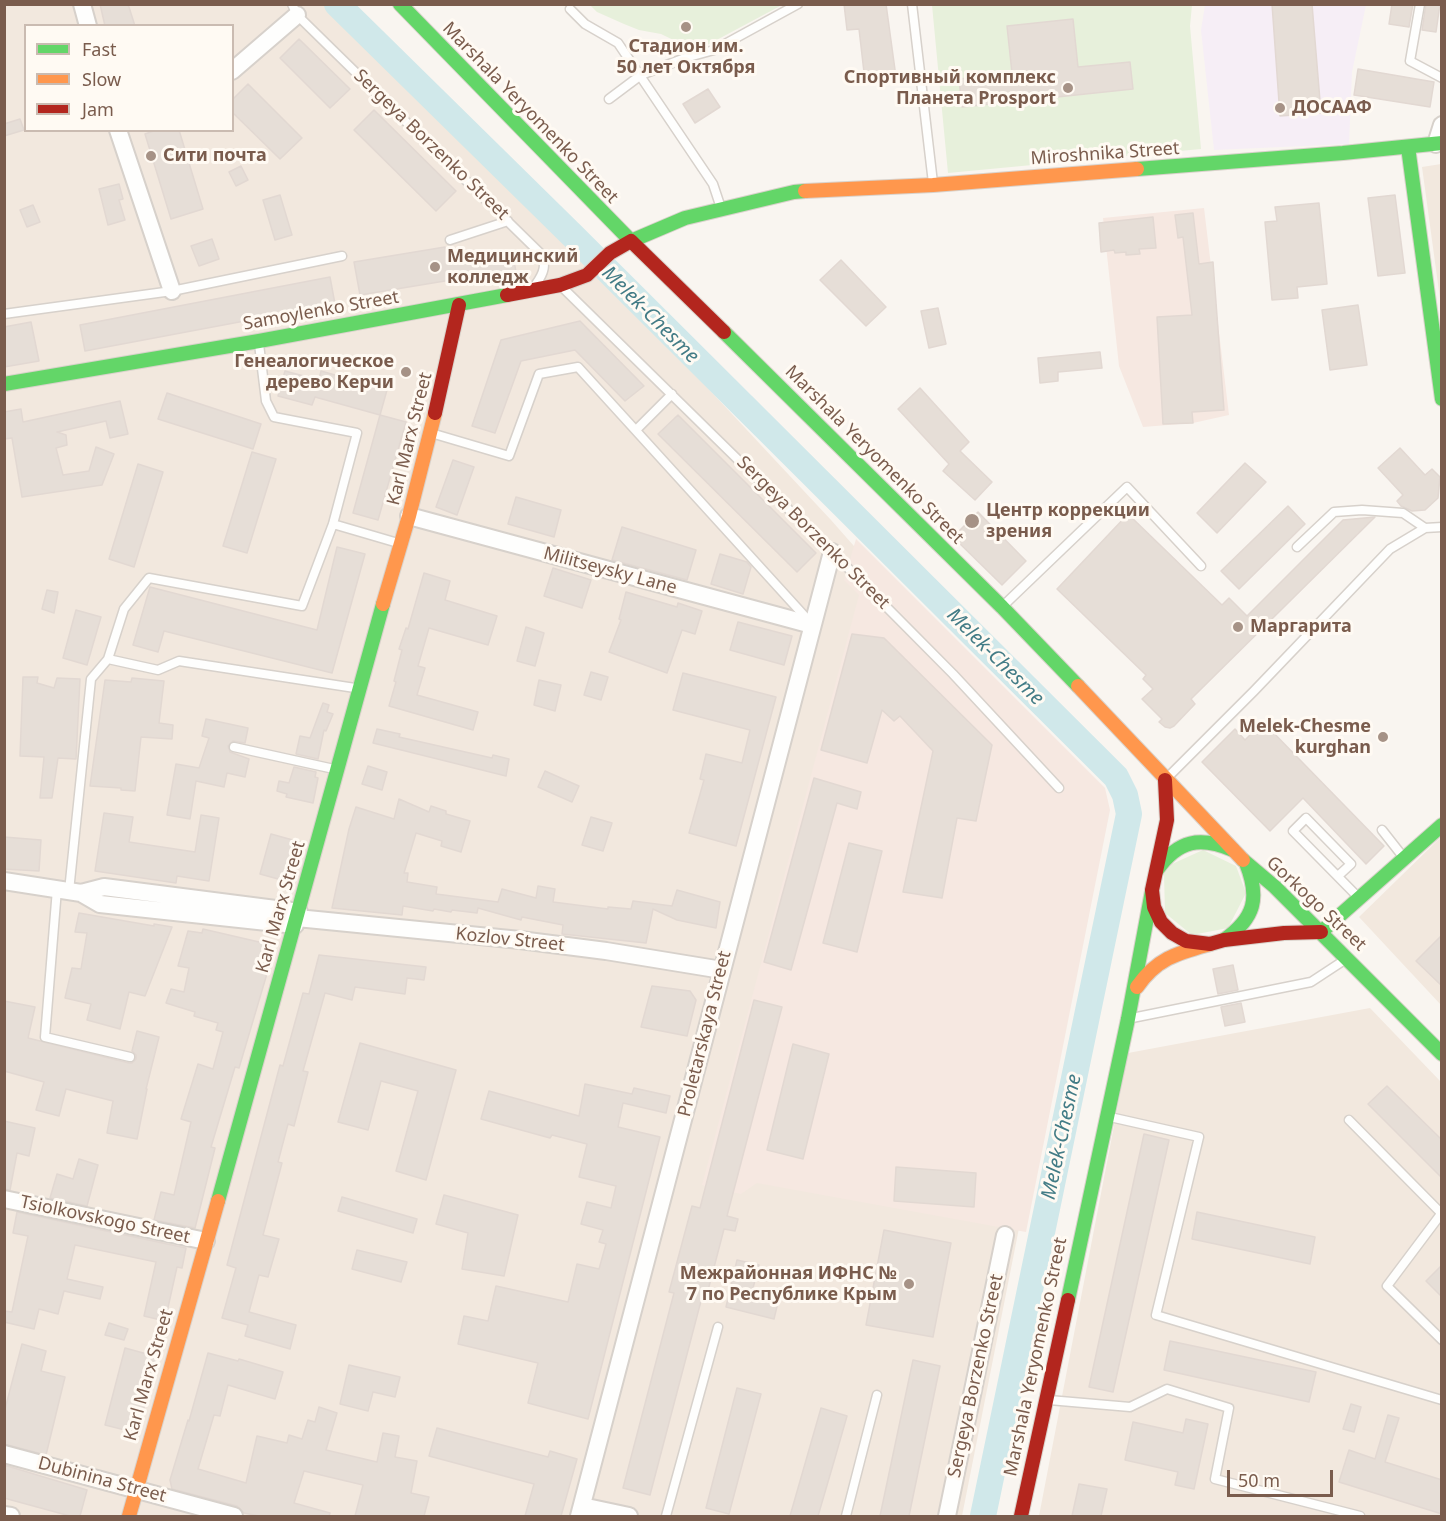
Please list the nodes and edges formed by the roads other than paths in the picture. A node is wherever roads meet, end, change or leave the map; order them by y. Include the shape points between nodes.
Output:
1 (82, 4) edge
2 (400, 4) edge
3 (798, 4) edge
4 (912, 4) edge
5 (1420, 4) edge
6 (570, 9) dead end
7 (295, 10) edge
8 (87, 24) edge
9 (234, 69) edge
10 (641, 75) junction
11 (1442, 78) edge
12 (609, 99) dead end
13 (1442, 125) edge
14 (118, 132) edge
15 (1439, 143) edge
16 (1408, 147) junction
17 (933, 185) junction
18 (722, 209) junction
19 (508, 221) junction
20 (450, 240) dead end
21 (631, 241) junction
22 (342, 256) dead end
23 (560, 285) junction
24 (172, 291) junction
25 (529, 291) junction
26 (459, 305) junction
27 (4, 314) edge
28 (259, 341) junction
29 (4, 384) edge
30 (672, 394) junction
31 (1442, 399) edge
32 (636, 430) junction
33 (431, 433) junction
34 (409, 516) junction
35 (333, 524) junction
36 (1442, 527) edge
37 (1425, 528) junction
38 (400, 543) junction
39 (1297, 547) dead end
40 (832, 552) junction
41 (1201, 566) dead end
42 (1002, 607) junction
43 (812, 625) junction
44 (108, 659) junction
45 (358, 689) junction
46 (234, 747) dead end
47 (337, 770) junction
48 (1165, 780) junction
49 (1059, 788) dead end
50 (1442, 825) edge
51 (1382, 830) dead end
52 (1236, 852) junction
53 (1404, 859) junction
54 (1246, 863) junction
55 (1157, 870) junction
56 (1338, 876) junction
57 (4, 881) edge
58 (1152, 890) junction
59 (69, 891) junction
60 (1360, 899) junction
61 (297, 918) junction
62 (1321, 933) junction
63 (1224, 940) junction
64 (1210, 944) junction
65 (1348, 958) junction
66 (722, 970) junction
67 (1133, 995) junction
68 (1128, 1019) junction
69 (1442, 1054) edge
70 (130, 1057) dead end
71 (1106, 1116) junction
72 (1349, 1120) dead end
73 (4, 1199) edge
74 (1441, 1214) edge
75 (1005, 1236) dead end
76 (206, 1241) junction
77 (718, 1327) dead end
78 (1442, 1340) edge
79 (877, 1395) dead end
80 (1046, 1400) junction
81 (1442, 1400) edge
82 (4, 1454) edge
83 (135, 1489) junction
84 (581, 1511) edge
85 (4, 1515) edge
86 (11, 1516) edge
87 (129, 1516) edge
88 (234, 1516) edge
89 (629, 1516) edge
90 (666, 1516) edge
91 (846, 1516) edge
92 (946, 1516) edge
93 (1020, 1516) edge
94 (1360, 1516) edge

1 - 8 street
2 - 21 main road, Marshala Yeryomenko Street
3 - 10 lane via 714,50
4 - 17 lane
5 - 11 lane via 1410,61
6 - 10 lane via 585,24 618,44
7 - 9 street
7 - 19 lane, Sergeya Borzenko Street
10 - 12 lane
10 - 18 lane via 713,184
13 - 15 street
14 - 24 street
15 - 16 main road, Miroshnika Street
16 - 17 main road, Miroshnika Street
16 - 31 main road
17 - 18 main road, Miroshnika Street via 794,192
18 - 21 main road, Miroshnika Street via 685,218
19 - 20 lane
19 - 25 lane, Sergeya Borzenko Street via 545,261 543,273
21 - 23 main road, Samoylenko Street via 610,253 587,275
21 - 42 main road, Marshala Yeryomenko Street
22 - 24 lane
23 - 25 main road, Samoylenko Street
23 - 30 lane, Sergeya Borzenko Street
24 - 27 lane
25 - 26 main road, Samoylenko Street
26 - 28 main road, Samoylenko Street
26 - 33 main road, Karl Marx Street
28 - 29 main road, Samoylenko Street
28 - 35 lane via 266,402 274,417 357,433
30 - 32 lane
30 - 40 lane, Sergeya Borzenko Street
32 - 33 lane via 578,367 539,374 509,456
32 - 43 lane
33 - 34 main road, Karl Marx Street
34 - 38 main road, Karl Marx Street
34 - 43 street, Militseysky Lane
35 - 38 lane
35 - 44 lane via 302,606 149,578 124,609
36 - 37 lane
37 - 39 lane via 1403,513 1334,512
37 - 48 lane via 1390,549
38 - 45 main road, Karl Marx Street
40 - 43 street, Proletarskaya Street
40 - 49 lane, Sergeya Borzenko Street
41 - 42 lane via 1127,487
42 - 48 main road, Marshala Yeryomenko Street
43 - 66 street, Proletarskaya Street
44 - 45 lane via 158,670 179,662
44 - 59 lane via 91,679
45 - 47 main road, Karl Marx Street
46 - 47 lane
47 - 61 main road, Karl Marx Street
48 - 52 main road, Gorkogo Street
48 - 55 main road, Marshala Yeryomenko Street via 1167,820
50 - 53 main road
51 - 53 lane
52 - 54 main road, Gorkogo Street
52 - 55 main road via 1220,844 1193,842 1168,855
53 - 60 main road
54 - 62 main road, Gorkogo Street
54 - 63 main road via 1253,877 1253,907 1247,921
55 - 58 main road, Marshala Yeryomenko Street
56 - 56 lane via 1351,864 1306,818 1293,831
56 - 60 lane
57 - 59 street, Kozlov Street
58 - 64 main road via 1154,907 1172,933 1186,941
58 - 67 main road, Marshala Yeryomenko Street
59 - 61 street, Kozlov Street via 100,904
59 - 70 lane via 45,1037
60 - 62 main road
61 - 66 street, Kozlov Street via 520,940
61 - 76 main road, Karl Marx Street
62 - 63 main road, Marshala Yeryomenko Street
62 - 65 main road, Gorkogo Street
63 - 64 main road, Marshala Yeryomenko Street
64 - 67 main road, Marshala Yeryomenko Street via 1154,965
65 - 68 lane via 1311,982
65 - 69 main road, Gorkogo Street
66 - 84 street, Proletarskaya Street
67 - 68 main road, Marshala Yeryomenko Street
68 - 71 main road, Marshala Yeryomenko Street
71 - 80 main road, Marshala Yeryomenko Street
71 - 81 lane via 1199,1137 1156,1316
72 - 74 lane
73 - 76 street, Tsiolkovskogo Street
74 - 78 lane via 1387,1286
75 - 92 street, Sergeya Borzenko Street
76 - 83 main road, Karl Marx Street
77 - 90 lane
79 - 91 lane
80 - 93 main road, Marshala Yeryomenko Street
80 - 94 lane via 1130,1407 1167,1389 1229,1408 1215,1479
82 - 83 street, Dubinina Street
83 - 87 main road, Karl Marx Street
83 - 88 street, Dubinina Street
84 - 89 street
85 - 86 street

